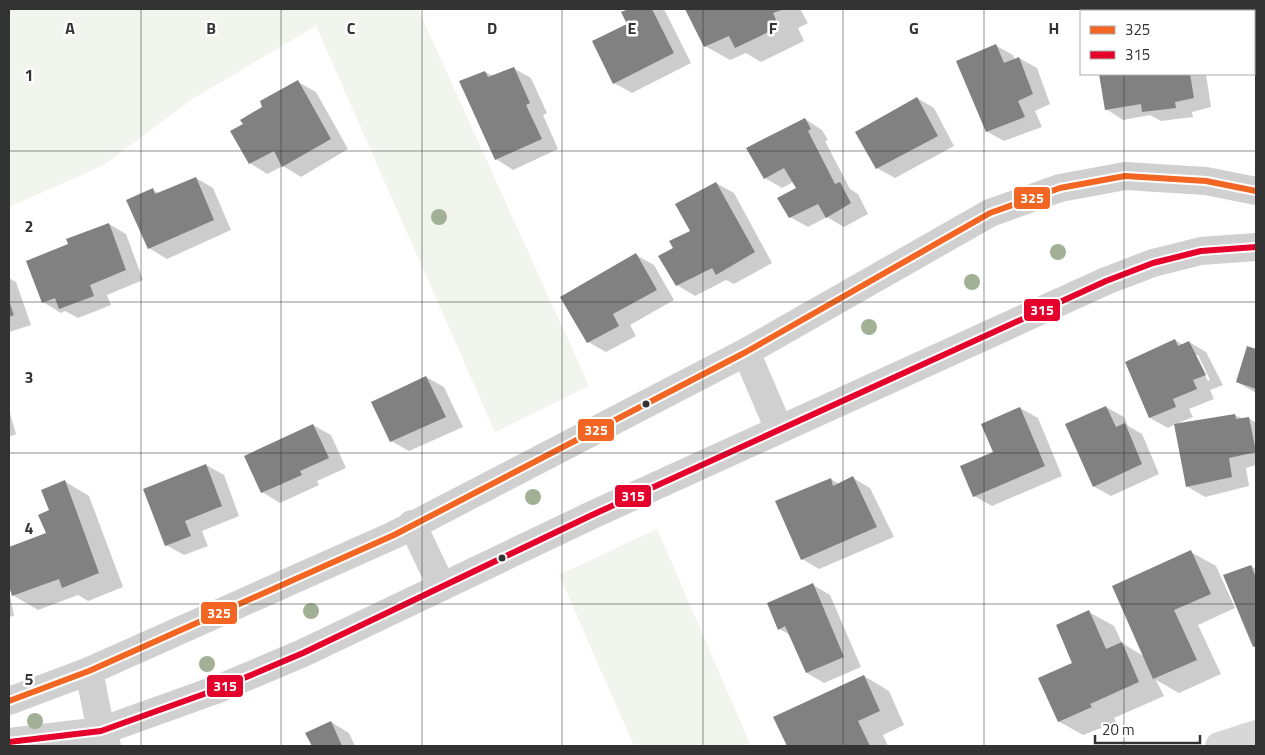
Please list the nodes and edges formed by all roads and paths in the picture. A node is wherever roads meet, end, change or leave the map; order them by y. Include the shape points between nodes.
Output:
1 (1256, 191) edge
2 (1256, 247) edge
3 (746, 352) junction
4 (779, 429) junction
5 (412, 524) junction
6 (442, 587) junction
7 (89, 671) junction
8 (9, 701) edge
9 (1256, 734) edge
10 (104, 739) edge
11 (9, 742) edge
12 (1219, 746) edge

1 - 3 street via 1206,181 1125,176 1060,188 990,213
2 - 4 street via 1201,251 1153,262
3 - 4 street
3 - 5 street
4 - 6 street
5 - 6 street
5 - 7 street via 394,535
6 - 10 street via 303,653
7 - 8 street
7 - 10 street
9 - 12 street
10 - 11 street

